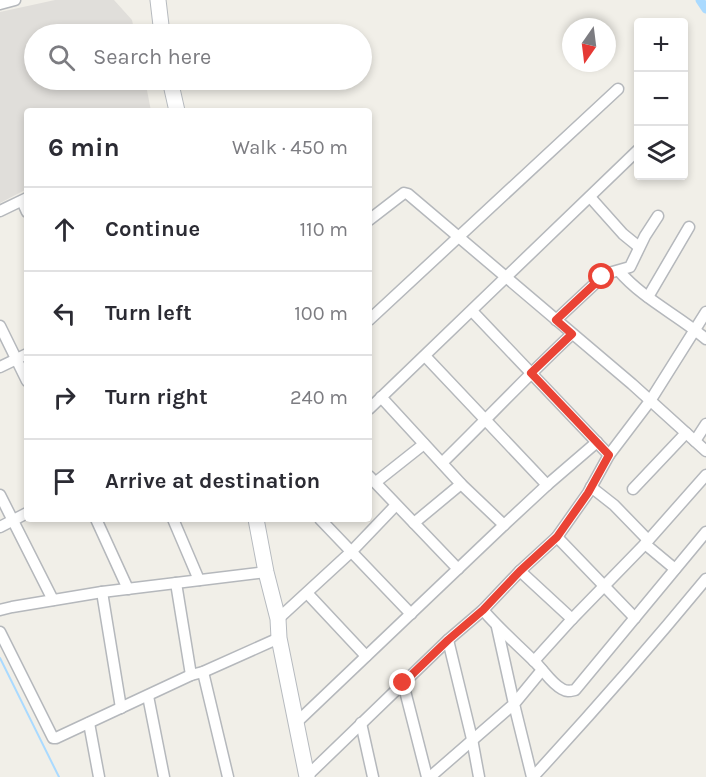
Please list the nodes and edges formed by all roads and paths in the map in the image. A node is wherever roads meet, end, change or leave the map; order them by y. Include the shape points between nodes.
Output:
1 (158, 0) edge
2 (161, 24) edge
3 (618, 89) dead end
4 (172, 90) edge
5 (176, 108) edge
6 (634, 155) edge
7 (591, 197) junction
8 (24, 199) edge
9 (0, 211) edge
10 (658, 216) dead end
11 (372, 218) edge
12 (689, 226) dead end
13 (459, 236) junction
14 (639, 247) junction
15 (619, 271) junction
16 (506, 278) junction
17 (648, 297) junction
18 (472, 311) junction
19 (706, 312) edge
20 (372, 317) edge
21 (556, 320) junction
22 (0, 326) edge
23 (695, 329) junction
24 (572, 334) junction
25 (706, 339) edge
26 (24, 355) edge
27 (425, 356) junction
28 (16, 359) junction
29 (0, 368) edge
30 (531, 373) junction
31 (24, 375) edge
32 (381, 397) junction
33 (650, 401) junction
34 (372, 406) edge
35 (486, 421) junction
36 (706, 424) edge
37 (691, 437) junction
38 (597, 442) junction
39 (424, 444) junction
40 (706, 451) edge
41 (609, 455) junction
42 (442, 463) junction
43 (706, 475) edge
44 (373, 479) edge
45 (461, 484) junction
46 (547, 485) junction
47 (591, 487) junction
48 (633, 489) dead end
49 (0, 495) edge
50 (396, 505) junction
51 (24, 515) edge
52 (13, 521) junction
53 (97, 522) edge
54 (174, 522) edge
55 (257, 522) edge
56 (323, 522) edge
57 (414, 523) junction
58 (504, 525) junction
59 (0, 527) edge
60 (706, 532) edge
61 (557, 537) junction
62 (647, 542) junction
63 (352, 551) junction
64 (458, 569) junction
65 (675, 569) junction
66 (520, 571) junction
67 (266, 572) junction
68 (706, 579) edge
69 (199, 580) junction
70 (176, 583) junction
71 (605, 586) junction
72 (128, 589) junction
73 (102, 592) junction
74 (308, 593) junction
75 (53, 600) junction
76 (0, 610) edge
77 (483, 610) junction
78 (411, 614) junction
79 (635, 618) junction
80 (278, 619) junction
81 (572, 619) junction
82 (497, 627) junction
83 (0, 632) edge
84 (279, 638) junction
85 (448, 640) junction
86 (366, 656) junction
87 (534, 661) junction
88 (542, 670) junction
89 (203, 672) junction
90 (191, 675) junction
91 (403, 683) junction
92 (148, 696) junction
93 (514, 704) junction
94 (121, 708) junction
95 (89, 723) junction
96 (296, 723) junction
97 (361, 723) junction
98 (472, 740) junction
99 (99, 777) edge
100 (164, 777) edge
101 (228, 777) edge
102 (306, 777) edge
103 (373, 777) edge
104 (428, 777) edge
105 (479, 777) edge
106 (532, 777) edge

1 - 2 main road
3 - 13 street
4 - 5 main road
6 - 7 street
7 - 14 street
7 - 16 street
8 - 9 street
10 - 14 street
11 - 13 street via 405,193
12 - 17 street
13 - 16 street
13 - 20 street
14 - 15 street via 630,267
15 - 17 street
15 - 21 street via 602,277
16 - 18 street
16 - 21 street
17 - 23 street
18 - 27 street
18 - 30 street
19 - 23 street
21 - 24 street
22 - 28 street
23 - 25 street
23 - 33 street
24 - 30 street
24 - 33 street
26 - 28 street
27 - 32 street
27 - 35 street
28 - 29 street
28 - 31 street
30 - 35 street
30 - 38 street
32 - 34 street
32 - 39 street
33 - 37 street
33 - 41 street
35 - 42 street
35 - 46 street
36 - 37 street
37 - 40 street
37 - 48 street
38 - 41 street
38 - 46 street
39 - 42 street
39 - 44 street
41 - 47 street
42 - 45 street
43 - 62 street
44 - 50 street
45 - 57 street
45 - 58 street
46 - 58 street
47 - 61 street
47 - 62 street via 614,505
49 - 52 street
50 - 57 street
50 - 63 street
51 - 52 street
52 - 59 street
52 - 75 street
53 - 72 street
54 - 69 street
55 - 67 main road
56 - 63 street
57 - 64 street
58 - 64 street
60 - 65 street
61 - 66 street
61 - 71 street
62 - 65 street
62 - 71 street
63 - 74 street
63 - 78 street
64 - 78 street
65 - 79 street
66 - 77 street
66 - 81 street
67 - 69 street
67 - 80 main road
68 - 106 street
69 - 70 street
70 - 72 street
70 - 90 street
71 - 79 street
71 - 81 street
72 - 73 street
73 - 75 street
73 - 94 street
74 - 80 street
74 - 86 street
75 - 76 street
77 - 82 street
77 - 85 street
78 - 86 street
79 - 88 street via 575,690 562,689
80 - 84 main road
81 - 87 street
82 - 87 street
82 - 93 street
83 - 95 street via 51,737
84 - 89 street
84 - 96 main road
85 - 91 street
85 - 98 street
86 - 96 street
87 - 88 street
88 - 93 street
89 - 90 street
89 - 101 street
90 - 92 street
91 - 97 street
91 - 104 street
92 - 94 street
92 - 100 street
93 - 98 street
93 - 106 street
94 - 95 street
95 - 99 street
96 - 102 main road
97 - 102 street
97 - 103 street
98 - 104 street
98 - 105 street

